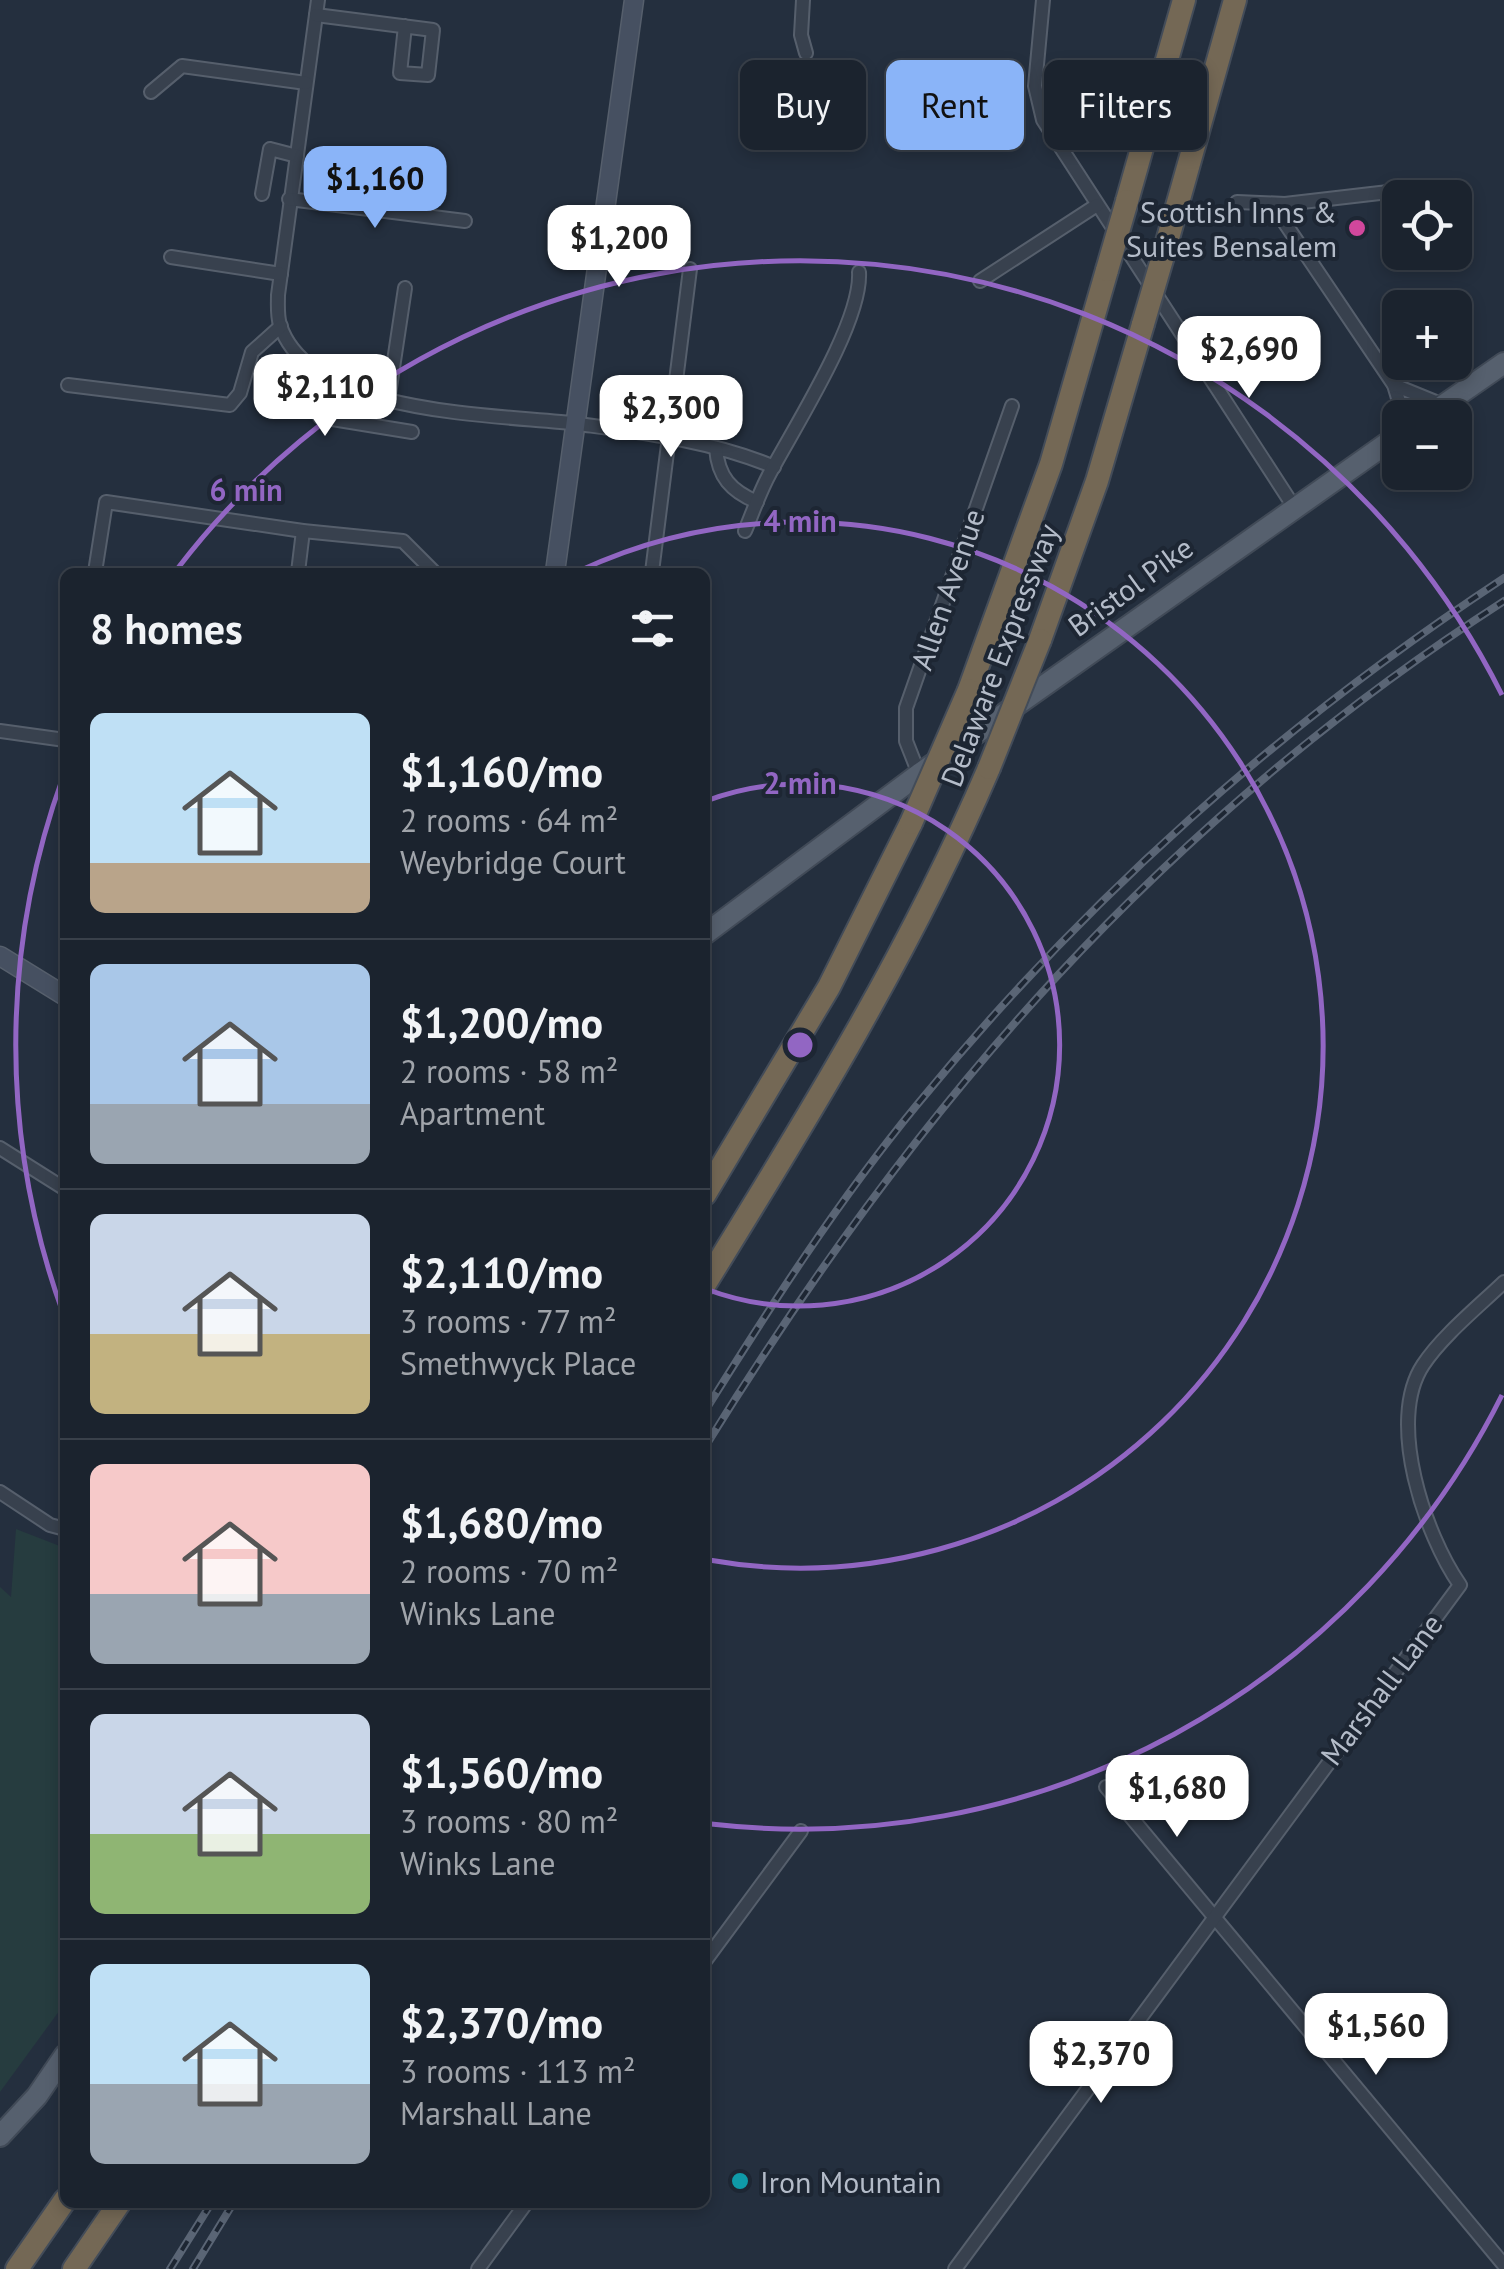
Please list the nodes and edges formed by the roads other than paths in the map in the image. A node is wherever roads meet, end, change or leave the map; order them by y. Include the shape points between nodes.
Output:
1 (318, 0) edge
2 (634, 0) edge
3 (803, 0) edge
4 (1043, 0) edge
5 (1184, 0) edge
6 (1235, 0) edge
7 (316, 15) junction
8 (405, 26) dead end
9 (806, 53) dead end
10 (306, 83) junction
11 (151, 92) dead end
12 (297, 156) junction
13 (1382, 192) edge
14 (262, 194) dead end
15 (290, 199) junction
16 (1237, 202) dead end
17 (1272, 204) junction
18 (1096, 205) junction
19 (466, 221) dead end
20 (171, 257) dead end
21 (690, 269) dead end
22 (860, 272) dead end
23 (281, 274) junction
24 (980, 281) dead end
25 (405, 288) dead end
26 (280, 326) junction
27 (1504, 364) edge
28 (322, 373) junction
29 (68, 385) dead end
30 (1394, 385) junction
31 (1399, 400) edge
32 (1431, 400) edge
33 (1450, 400) edge
34 (388, 401) junction
35 (1012, 406) dead end
36 (577, 424) junction
37 (412, 432) dead end
38 (668, 438) junction
39 (1382, 446) edge
40 (716, 448) junction
41 (774, 467) junction
42 (757, 502) junction
43 (1294, 506) junction
44 (303, 531) junction
45 (745, 531) dead end
46 (96, 568) edge
47 (298, 568) edge
48 (430, 568) edge
49 (556, 568) edge
50 (652, 568) edge
51 (0, 730) edge
52 (60, 739) edge
53 (919, 774) junction
54 (710, 930) edge
55 (0, 956) edge
56 (60, 993) edge
57 (0, 1148) edge
58 (710, 1186) edge
59 (60, 1187) edge
60 (710, 1276) edge
61 (1504, 1282) edge
62 (0, 1492) edge
63 (60, 1528) edge
64 (1106, 1788) dead end
65 (801, 1831) dead end
66 (1214, 1918) junction
67 (710, 1954) edge
68 (60, 2062) edge
69 (0, 2136) edge
70 (60, 2207) edge
71 (116, 2208) edge
72 (523, 2208) edge
73 (1504, 2265) edge
74 (17, 2269) edge
75 (74, 2269) edge
76 (478, 2269) edge
77 (955, 2269) edge

1 - 7 street
2 - 36 main road
3 - 9 street
4 - 18 street via 1036,105
5 - 58 highway, Delaware Expressway, bridge via 1051,464 969,690 830,987
6 - 60 highway, Delaware Expressway, bridge via 1097,480 989,768 865,1021
7 - 8 street
7 - 10 street
10 - 11 street via 182,66
10 - 12 street
12 - 14 street via 270,148
12 - 15 street
13 - 17 street
15 - 19 street
15 - 23 street
16 - 17 street
17 - 30 street
18 - 24 street
18 - 43 street
20 - 23 street
21 - 38 street
22 - 41 street via 850,319
23 - 26 street
25 - 34 street
26 - 28 street via 293,349
26 - 29 street via 252,352 230,405
27 - 33 main road
28 - 34 street
28 - 37 street via 320,417
30 - 31 street
30 - 32 street
34 - 36 street
35 - 53 street, Allen Avenue via 906,708 904,731
36 - 38 street
36 - 49 main road
38 - 40 street
38 - 50 street
39 - 43 main road, Bristol Pike
40 - 41 street
40 - 42 street via 728,486
41 - 42 street
42 - 45 street
43 - 53 main road, Bristol Pike
44 - 46 street via 106,502
44 - 47 street
44 - 48 street via 403,542
51 - 52 street
53 - 54 main road, Bristol Pike
55 - 56 main road
57 - 59 street
61 - 66 street, Marshall Lane via 1422,1366 1410,1402 1410,1452 1422,1511 1460,1584
62 - 63 street
64 - 66 street
65 - 67 street
66 - 73 street
66 - 77 street, Marshall Lane
68 - 69 main road
70 - 74 highway
71 - 75 highway
72 - 76 street

